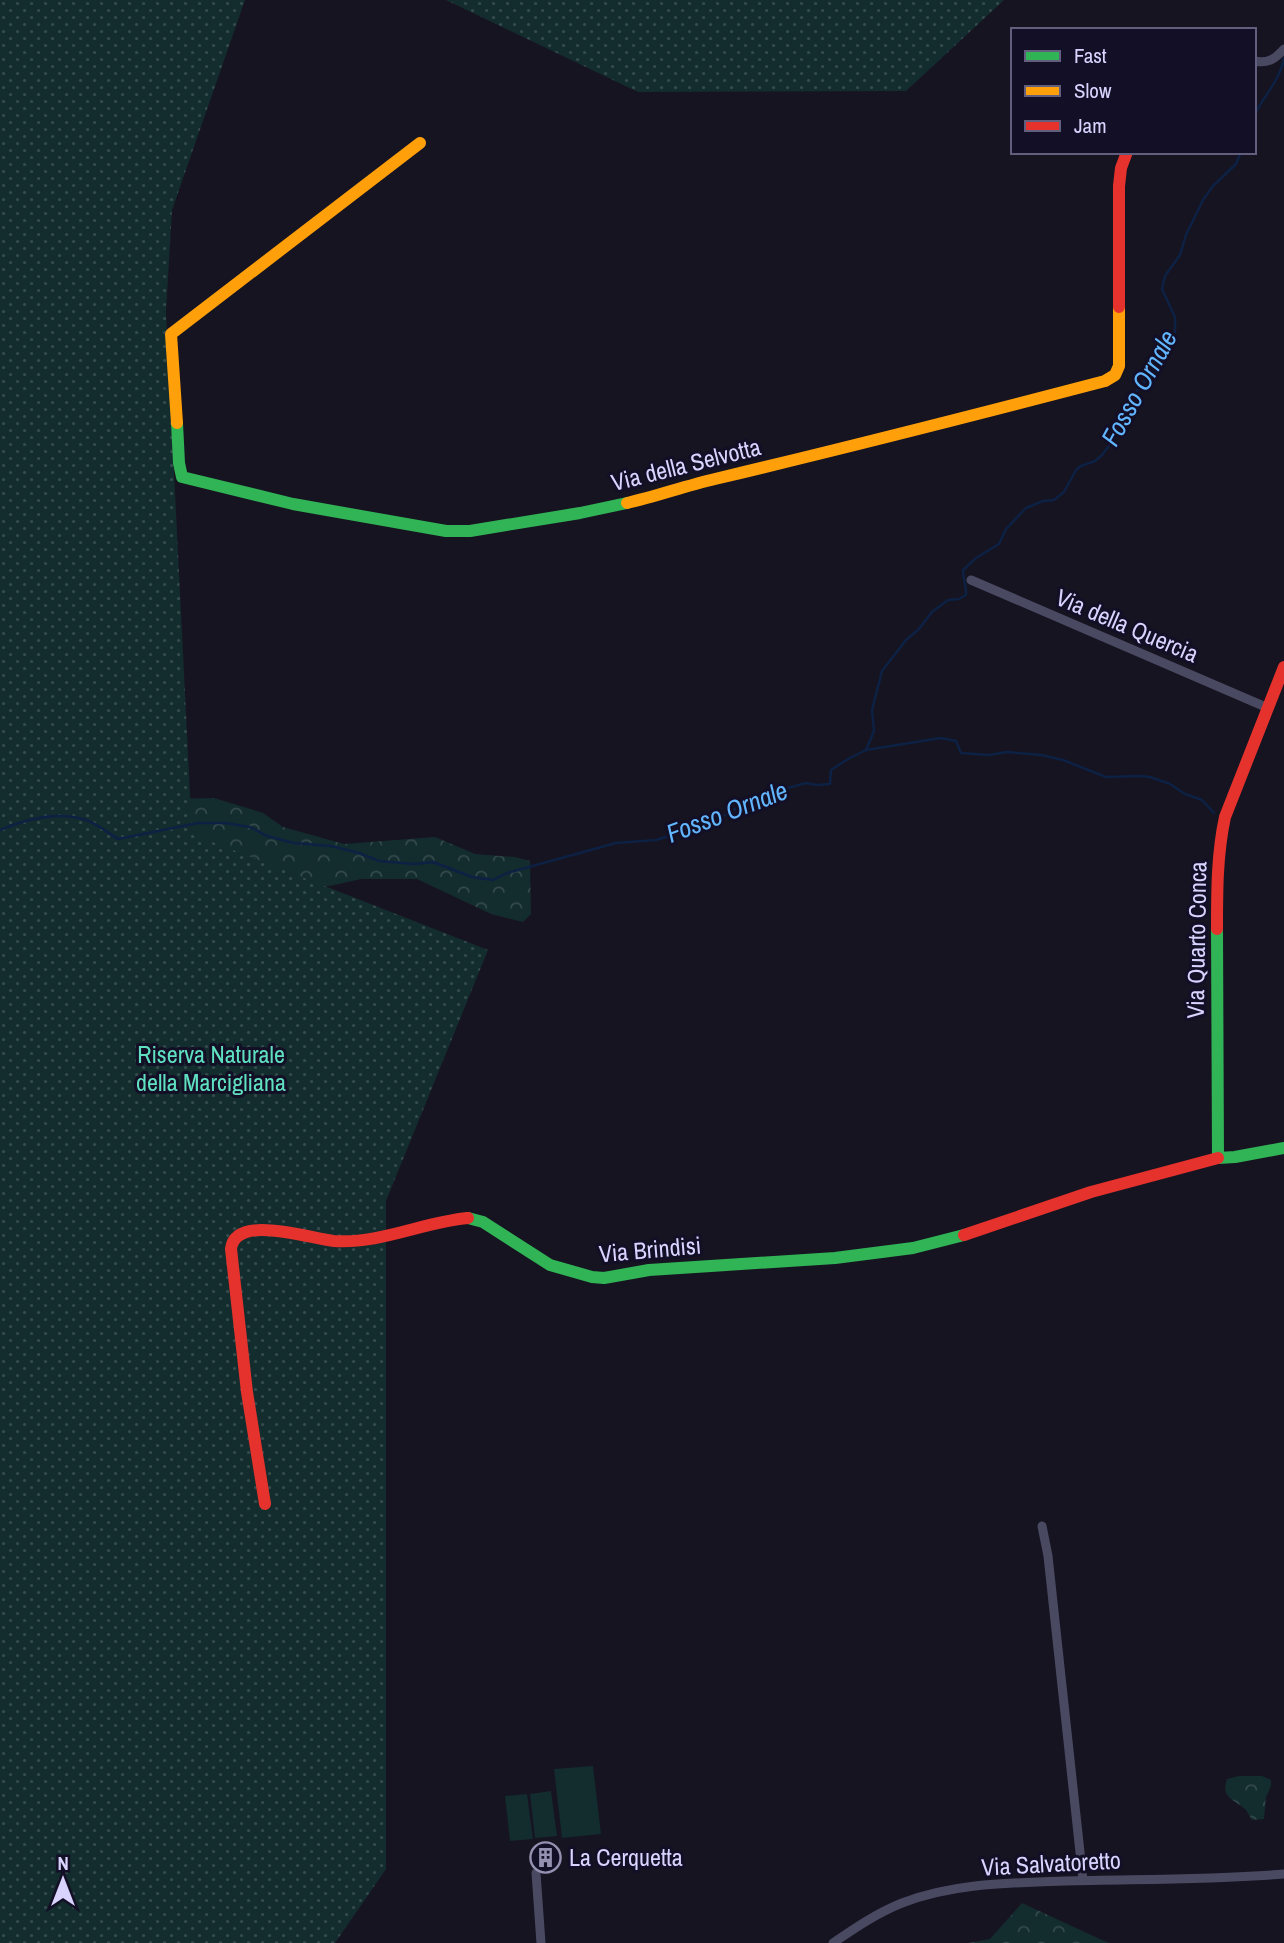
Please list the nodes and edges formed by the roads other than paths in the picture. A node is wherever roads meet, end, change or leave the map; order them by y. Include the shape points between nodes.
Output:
1 (1284, 49) edge
2 (1256, 61) edge
3 (420, 143) dead end
4 (1126, 154) edge
5 (971, 580) dead end
6 (1284, 667) edge
7 (1268, 708) junction
8 (1284, 1148) edge
9 (1218, 1158) junction
10 (265, 1504) dead end
11 (1042, 1526) dead end
12 (536, 1873) dead end
13 (1284, 1874) edge
14 (1083, 1880) junction
15 (541, 1943) edge
16 (833, 1943) edge

1 - 2 street via 1269,61
3 - 4 street, Via della Selvotta via 171,334 182,477 405,526 470,531 662,495 1095,385 1111,379 1119,366 1119,186
5 - 7 street, Via della Quercia
6 - 7 street, Via Quarto Conca
7 - 9 street, Via Quarto Conca via 1220,841
8 - 9 street
9 - 10 street, Via Brindisi via 913,1248 604,1278 546,1263 471,1219 355,1241 264,1229 238,1236 231,1249
11 - 14 street
12 - 15 street
13 - 14 street, Via Salvatoretto
14 - 16 street, Via Salvatoretto via 937,1892 885,1910

